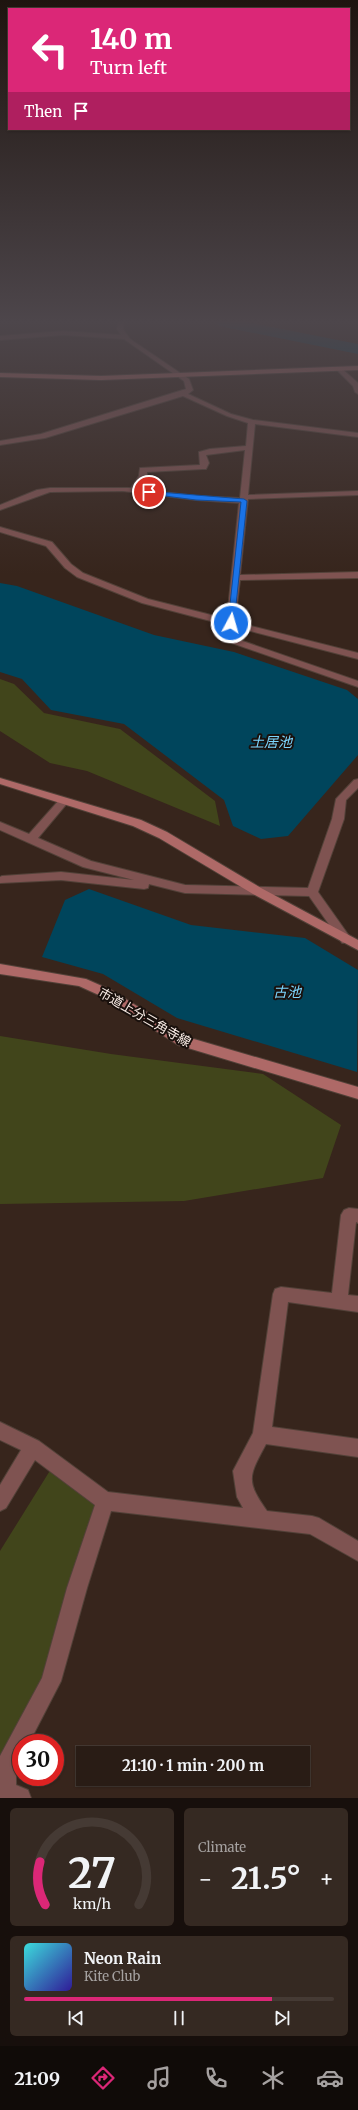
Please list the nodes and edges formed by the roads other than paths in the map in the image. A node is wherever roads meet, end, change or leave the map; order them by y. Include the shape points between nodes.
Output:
1 (143, 406) edge
2 (209, 406) edge
3 (252, 422) junction
4 (358, 435) edge
5 (0, 443) edge
6 (249, 448) junction
7 (133, 490) junction
8 (358, 493) edge
9 (244, 499) junction
10 (0, 508) edge
11 (0, 529) edge
12 (358, 575) edge
13 (236, 578) junction
14 (231, 623) junction
15 (358, 656) edge
16 (358, 684) edge
17 (0, 781) edge
18 (358, 782) edge
19 (64, 801) junction
20 (0, 826) edge
21 (31, 839) junction
22 (2, 880) dead end
23 (186, 889) junction
24 (257, 891) junction
25 (312, 892) junction
26 (346, 940) junction
27 (358, 946) edge
28 (0, 969) edge
29 (358, 1093) edge
30 (358, 1216) edge
31 (339, 1301) junction
32 (358, 1304) edge
33 (0, 1431) edge
34 (262, 1435) junction
35 (34, 1448) junction
36 (358, 1448) edge
37 (104, 1501) junction
38 (0, 1502) edge
39 (263, 1520) junction
40 (358, 1552) edge
41 (20, 1798) edge

1 - 5 street via 42,436
2 - 3 street
3 - 4 street
3 - 6 street
6 - 7 street via 210,450 202,454 205,463 203,467 143,470 143,476
6 - 9 street
7 - 9 street via 196,498
7 - 10 street via 50,490
8 - 9 street
9 - 13 street
11 - 14 street via 49,544 68,566 80,575 145,600
12 - 13 street
13 - 14 street
14 - 15 street
14 - 16 street via 229,639
17 - 19 street
18 - 25 street via 341,799 338,819
19 - 21 street
19 - 24 street via 137,823 163,835
20 - 21 street
21 - 23 street via 88,864
22 - 23 street via 61,876
23 - 24 street
24 - 25 street
24 - 26 street
25 - 26 street
26 - 27 street
28 - 29 street, 市道上分三角寺線 via 81,982 106,993 183,1041
30 - 31 street via 350,1215
31 - 32 street
31 - 34 street via 281,1294
33 - 35 street
34 - 36 street
34 - 39 street via 242,1471 246,1497
35 - 37 street
35 - 38 street
37 - 39 street
37 - 41 street via 51,1681 5,1768 6,1791
39 - 40 street via 312,1525

